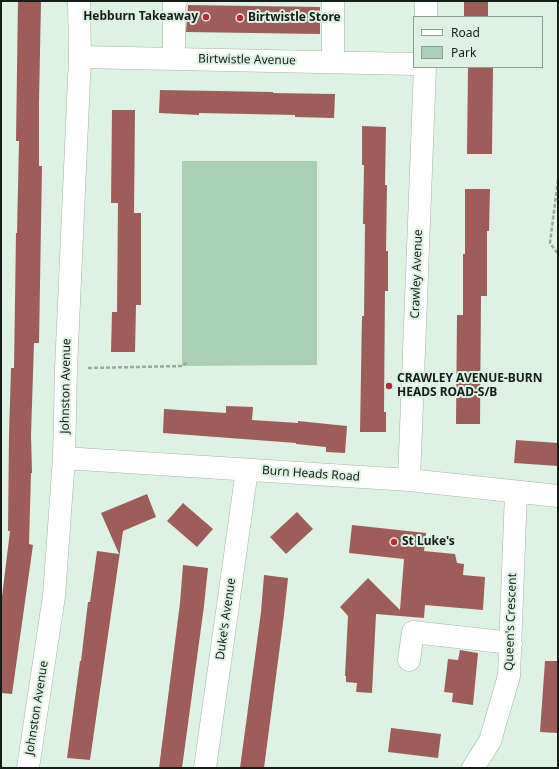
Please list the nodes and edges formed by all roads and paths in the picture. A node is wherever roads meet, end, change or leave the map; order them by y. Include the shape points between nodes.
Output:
1 (79, 1) edge
2 (176, 1) edge
3 (333, 1) edge
4 (426, 1) edge
5 (426, 16) edge
6 (80, 57) junction
7 (174, 58) junction
8 (333, 62) junction
9 (413, 64) edge
10 (426, 68) edge
11 (558, 180) edge
12 (558, 254) edge
13 (188, 362) dead end
14 (66, 369) junction
15 (64, 458) junction
16 (247, 470) junction
17 (409, 480) junction
18 (516, 492) junction
19 (558, 496) edge
20 (511, 642) junction
21 (409, 660) dead end
22 (28, 768) edge
23 (205, 768) edge
24 (473, 768) edge

1 - 6 street, Johnston Avenue
2 - 7 street
3 - 8 street
4 - 5 street
6 - 7 street, Birtwistle Avenue
6 - 14 street, Johnston Avenue
7 - 8 street, Birtwistle Avenue
8 - 9 street, Birtwistle Avenue
10 - 17 street, Crawley Avenue
11 - 12 path via 550,243
13 - 14 path via 182,366
14 - 15 street, Johnston Avenue
15 - 16 street, Burn Heads Road
15 - 22 street, Johnston Avenue via 54,596
16 - 17 street, Burn Heads Road
16 - 23 street, Duke's Avenue
17 - 18 street, Burn Heads Road
18 - 19 street, Burn Heads Road
18 - 20 street, Queen's Crescent
20 - 21 street via 413,632
20 - 24 street, Queen's Crescent via 509,676 490,741

